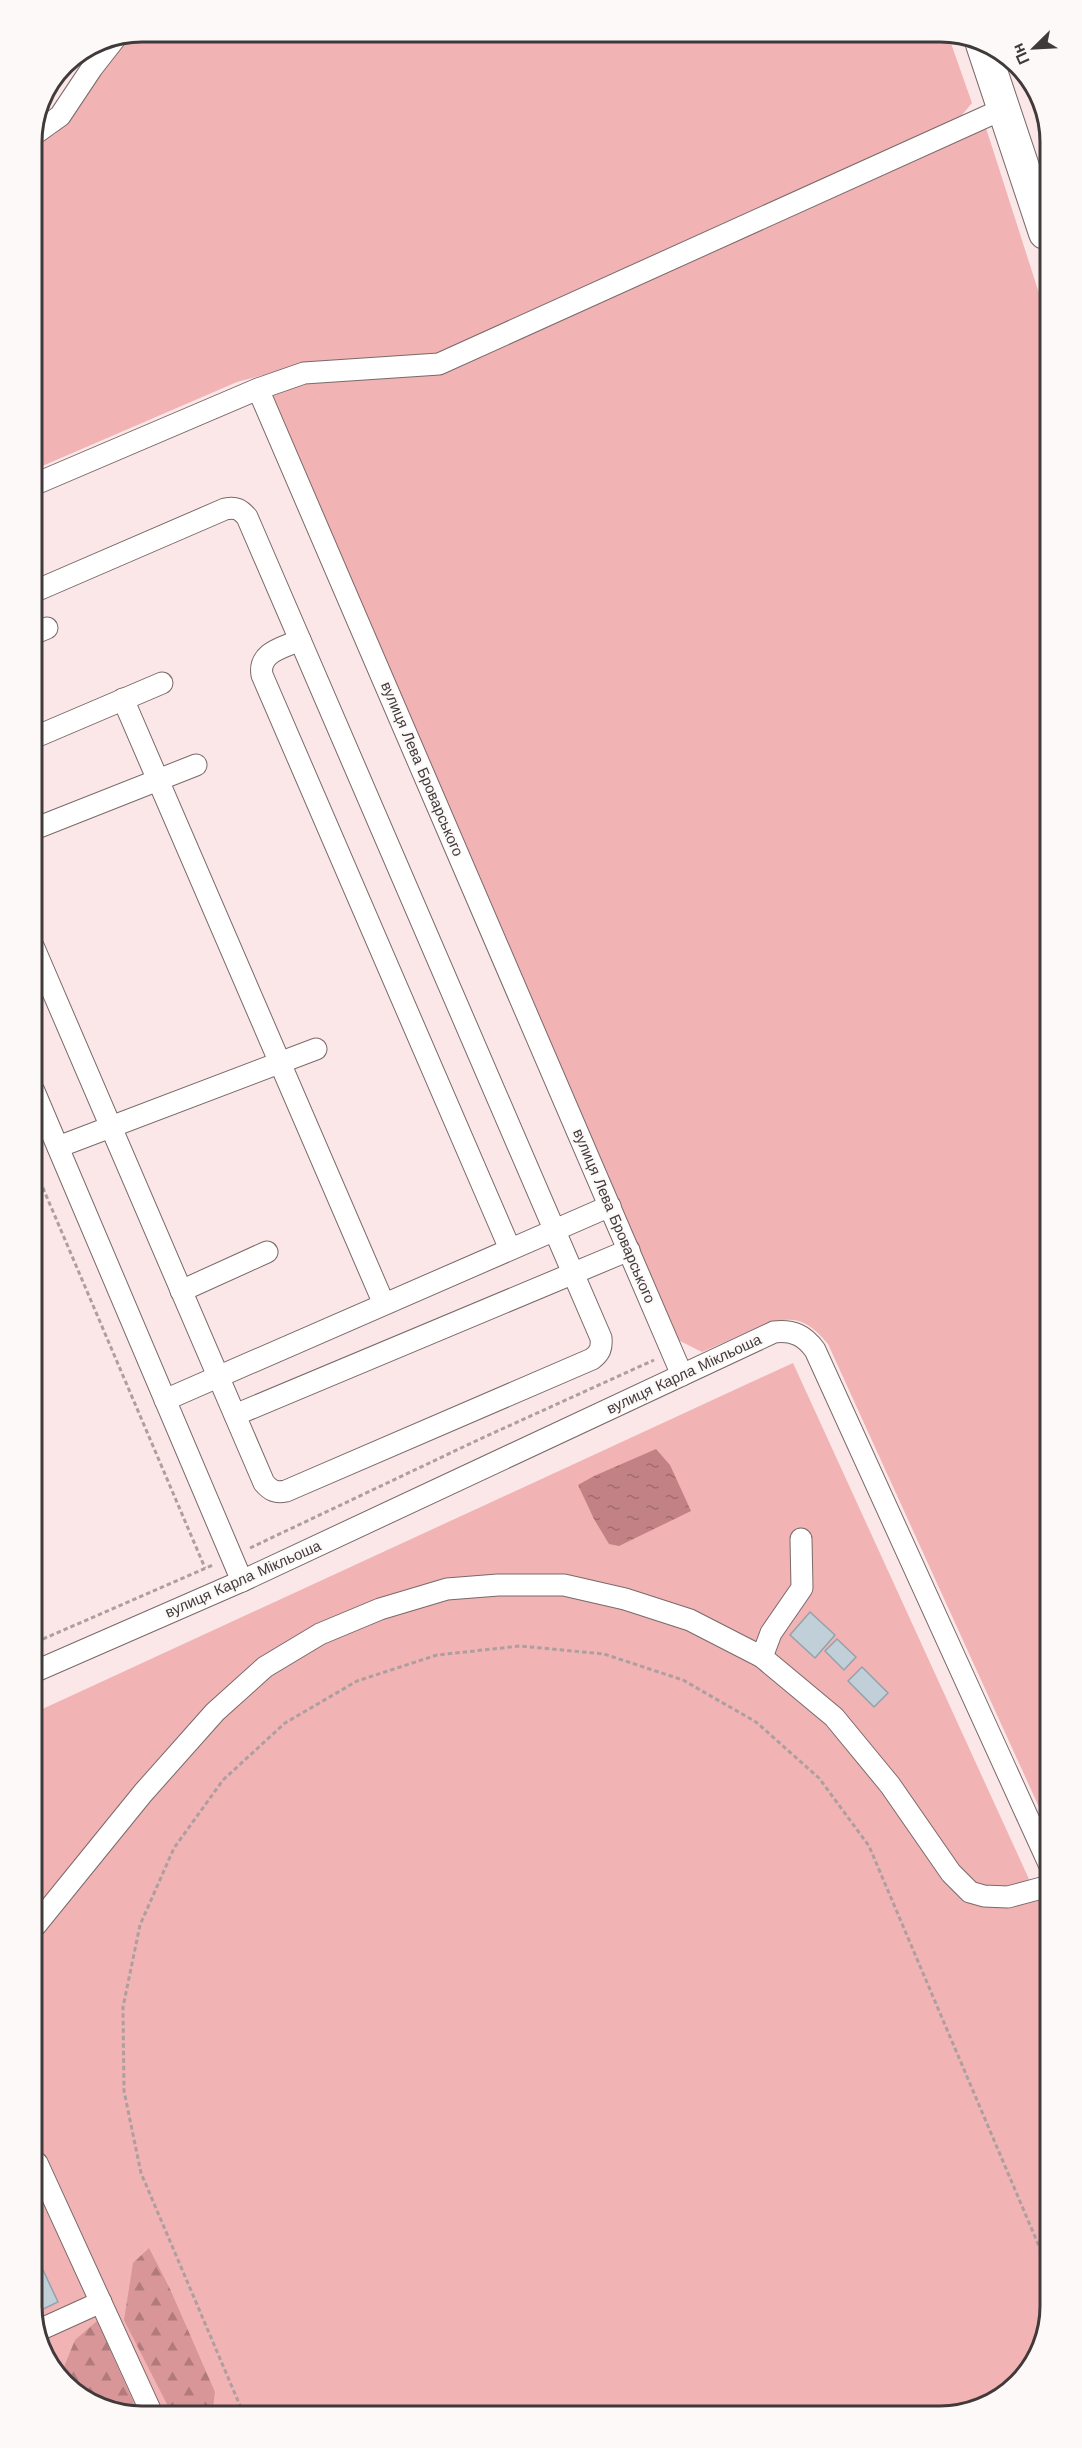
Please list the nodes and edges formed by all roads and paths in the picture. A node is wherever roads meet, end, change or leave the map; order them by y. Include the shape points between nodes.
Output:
1 (108, 48) edge
2 (984, 52) edge
3 (1003, 109) junction
4 (43, 128) edge
5 (1040, 218) edge
6 (258, 389) junction
7 (42, 481) edge
8 (42, 588) edge
9 (300, 640) junction
10 (162, 683) dead end
11 (123, 699) junction
12 (42, 734) edge
13 (196, 765) dead end
14 (158, 780) junction
15 (42, 826) edge
16 (42, 967) edge
17 (316, 1049) dead end
18 (280, 1062) junction
19 (42, 1110) edge
20 (111, 1127) junction
21 (58, 1147) junction
22 (42, 1186) edge
23 (610, 1206) junction
24 (554, 1230) junction
25 (510, 1249) junction
26 (629, 1250) junction
27 (267, 1252) dead end
28 (573, 1274) junction
29 (181, 1291) junction
30 (384, 1304) junction
31 (672, 1352) junction
32 (682, 1375) junction
33 (219, 1377) junction
34 (165, 1400) junction
35 (235, 1415) junction
36 (801, 1539) dead end
37 (230, 1557) junction
38 (205, 1568) junction
39 (242, 1581) junction
40 (42, 1639) edge
41 (762, 1657) junction
42 (42, 1668) edge
43 (1040, 1844) edge
44 (1040, 1888) edge
45 (42, 1918) edge
46 (42, 2174) edge
47 (1040, 2249) edge
48 (101, 2302) junction
49 (45, 2328) edge
50 (148, 2406) edge
51 (240, 2406) edge

1 - 4 street via 60,116
2 - 3 highway
3 - 5 highway
3 - 6 street via 439,364 304,373
6 - 7 street
6 - 23 street, вулиця Лева Броварського
8 - 9 street via 234,507 247,517
9 - 24 street
9 - 25 street via 263,659 262,675
10 - 11 street
11 - 12 street
11 - 14 street
13 - 14 street
14 - 15 street
14 - 18 street
16 - 20 street
17 - 18 street
18 - 20 street
18 - 30 street
19 - 21 street
20 - 21 street
20 - 29 street
21 - 34 street
22 - 38 path
23 - 24 street
23 - 26 street, вулиця Лева Броварського
24 - 25 street
24 - 28 street
25 - 30 street
26 - 28 street
26 - 31 street, вулиця Лева Броварського
27 - 29 street
28 - 35 street
28 - 35 street via 601,1338 602,1346 592,1359 286,1491 269,1490 264,1483
29 - 33 street
30 - 33 street
31 - 32 street, вулиця Лева Броварського
31 - 37 path
32 - 39 street, вулиця Карла Мікльоша
32 - 43 street, вулиця Карла Мікльоша via 774,1332 797,1333 811,1344
33 - 34 street
33 - 35 street
34 - 37 street
36 - 41 street via 802,1588 771,1634
37 - 38 path
37 - 39 street
38 - 40 path
39 - 42 street, вулиця Карла Мікльоша
41 - 44 street via 834,1717 890,1785 951,1874 970,1892 1008,1897
41 - 45 street via 690,1620 625,1599 564,1586 447,1589 380,1609 320,1634 265,1667 215,1712
46 - 48 street
47 - 51 path via 868,1846 819,1778 756,1722 683,1680 603,1654 520,1646 437,1655 357,1681 285,1723 223,1780 174,1848 140,1925 123,2007 124,2091 141,2173
48 - 49 street
48 - 50 street

